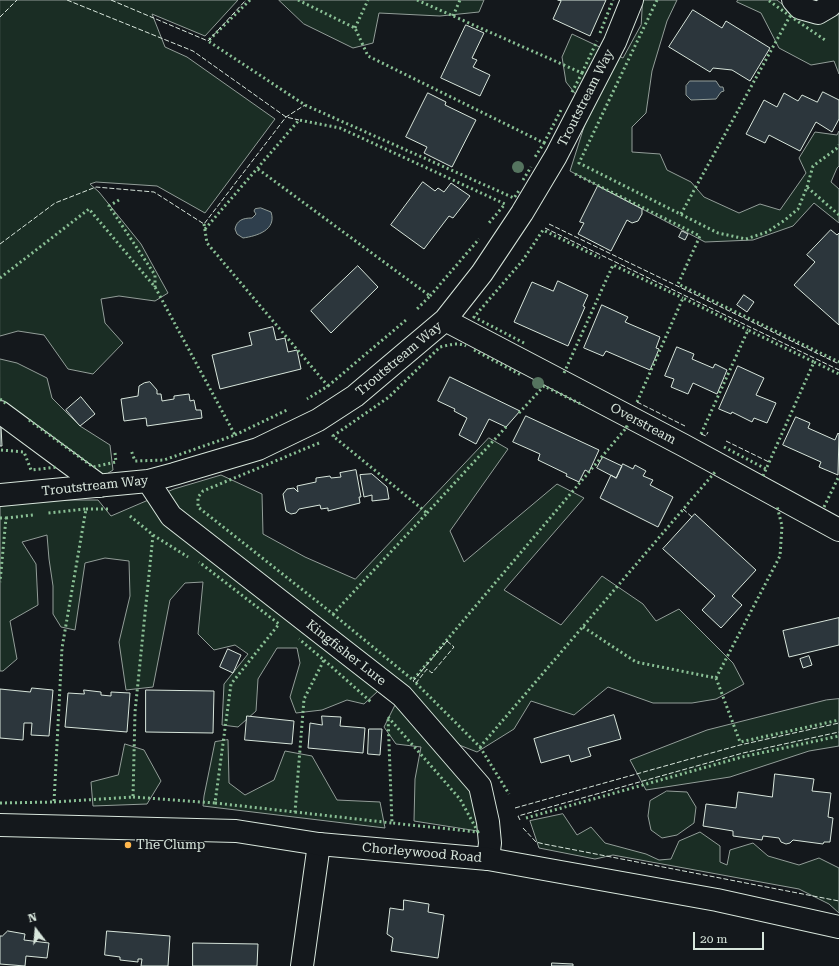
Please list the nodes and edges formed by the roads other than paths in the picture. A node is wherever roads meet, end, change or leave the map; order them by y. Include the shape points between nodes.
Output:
1 (632, 0) edge
2 (793, 0) edge
3 (832, 0) edge
4 (445, 320) junction
5 (0, 412) edge
6 (148, 481) junction
7 (100, 486) junction
8 (0, 495) edge
9 (839, 530) edge
10 (0, 825) edge
11 (319, 844) junction
12 (488, 859) junction
13 (839, 927) edge
14 (302, 966) edge

1 - 4 street, Troutstream Way via 615,42 556,156 482,273
2 - 3 street via 800,8 818,13 830,6
4 - 6 street, Troutstream Way via 355,396 318,420 258,449
4 - 9 street, Overstream
5 - 7 street
6 - 7 street, Troutstream Way
6 - 12 street, Kingfisher Lure via 171,516 402,696 480,786 488,822
7 - 8 street, Troutstream Way
10 - 11 street, Chorleywood Road via 236,831
11 - 12 street, Chorleywood Road
11 - 14 street
12 - 13 street, Chorleywood Road via 717,900

